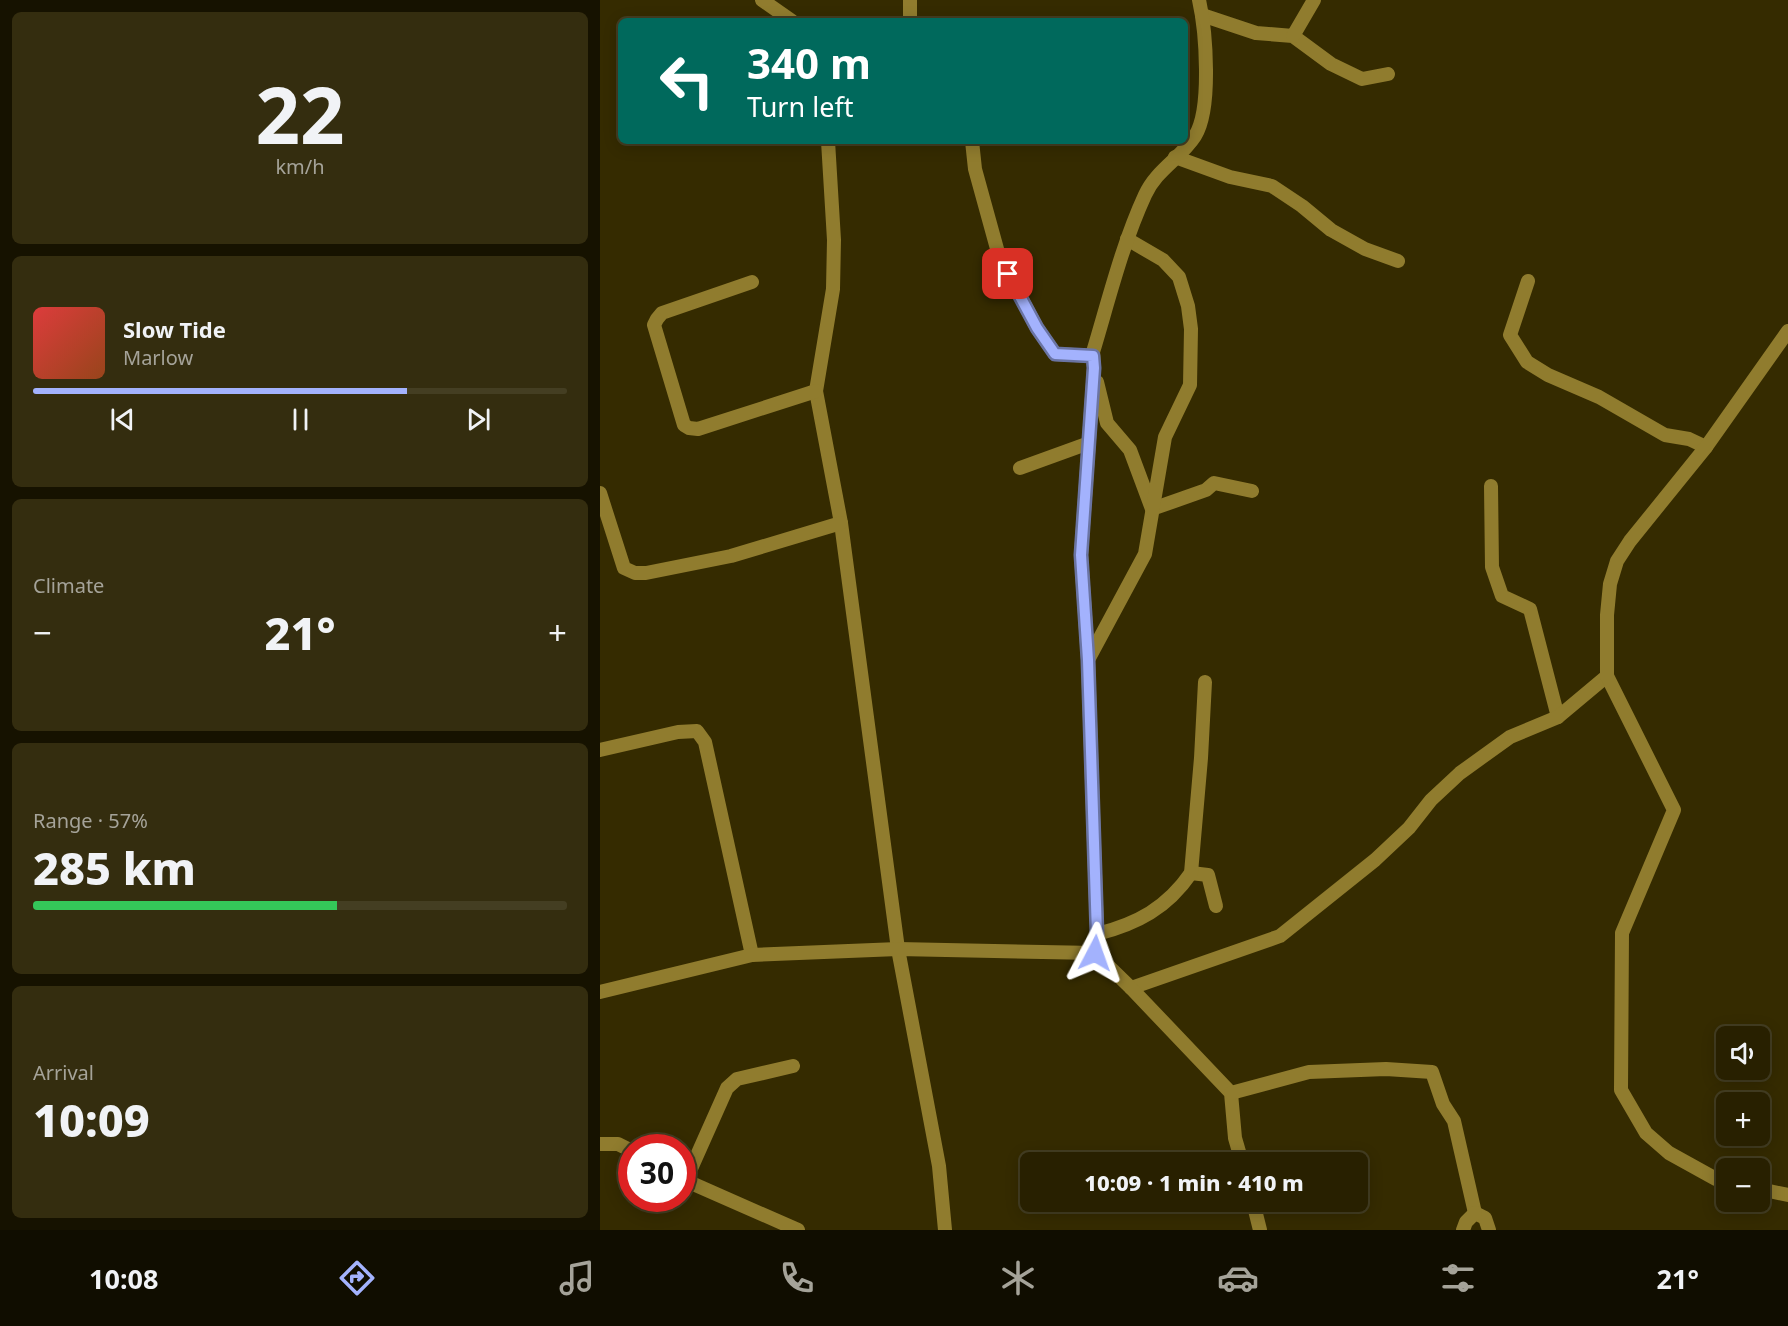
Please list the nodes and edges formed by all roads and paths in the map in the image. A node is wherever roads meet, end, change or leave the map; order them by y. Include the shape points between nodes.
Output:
1 (762, 0) edge
2 (910, 0) edge
3 (1199, 0) edge
4 (1314, 0) edge
5 (1202, 15) junction
6 (788, 18) edge
7 (910, 18) edge
8 (1293, 36) junction
9 (1388, 74) dead end
10 (828, 144) edge
11 (972, 144) edge
12 (1175, 158) junction
13 (1127, 239) junction
14 (1398, 261) dead end
15 (1528, 281) dead end
16 (752, 282) dead end
17 (1788, 331) edge
18 (1093, 362) junction
19 (816, 391) junction
20 (1089, 443) junction
21 (1706, 447) junction
22 (1020, 468) dead end
23 (1491, 486) dead end
24 (1252, 491) dead end
25 (600, 493) edge
26 (1152, 509) junction
27 (841, 523) junction
28 (1088, 660) junction
29 (1607, 676) junction
30 (1205, 682) dead end
31 (1558, 717) junction
32 (600, 750) edge
33 (1191, 873) junction
34 (1216, 906) dead end
35 (1097, 934) junction
36 (898, 949) junction
37 (1095, 953) junction
38 (752, 955) junction
39 (1131, 988) junction
40 (600, 992) edge
41 (793, 1066) dead end
42 (1231, 1092) junction
43 (600, 1144) edge
44 (618, 1144) edge
45 (1239, 1152) edge
46 (696, 1154) edge
47 (1716, 1179) edge
48 (696, 1185) edge
49 (1770, 1192) edge
50 (1788, 1196) edge
51 (1256, 1212) edge
52 (1475, 1213) junction
53 (798, 1230) edge
54 (945, 1230) edge
55 (1260, 1230) edge
56 (1463, 1230) edge
57 (1489, 1230) edge

1 - 6 street
2 - 7 street
3 - 5 street
4 - 8 street
5 - 8 street via 1256,33
5 - 12 street via 1206,98 1195,137
8 - 9 street via 1331,64 1362,78
10 - 19 street via 833,289
11 - 18 street via 975,169 999,256 1037,328 1055,354
12 - 13 street via 1146,192
12 - 14 street via 1230,177 1272,186 1331,230
13 - 18 street
13 - 26 street via 1163,260 1179,277 1191,328 1190,385 1165,437
15 - 21 street via 1510,335 1527,362 1665,435
16 - 19 street via 662,313 657,319 654,326 684,425 698,429
17 - 21 street
18 - 20 street
18 - 26 street via 1107,423 1130,450
19 - 27 street
20 - 22 street
20 - 28 street via 1081,555
21 - 29 street via 1617,561 1607,615
23 - 31 street via 1492,567 1502,596 1530,609
24 - 26 street via 1214,483 1206,490
25 - 27 street via 624,568 634,573 731,556
26 - 28 street via 1145,554
27 - 36 street
28 - 35 street
29 - 31 street
29 - 47 street via 1674,810 1622,933 1621,1090 1646,1133 1669,1153
30 - 33 street
31 - 39 street via 1510,737 1460,773 1375,860 1281,936
32 - 38 street via 697,731 705,742
33 - 34 street via 1208,875
33 - 35 street via 1162,906 1123,927
35 - 37 street
36 - 37 street
36 - 38 street
36 - 54 street via 939,1166
37 - 39 street
38 - 40 street
39 - 42 street
41 - 46 street via 737,1079 727,1088
42 - 45 street
42 - 52 street via 1309,1072 1432,1072 1443,1104 1454,1121
43 - 44 street
48 - 53 street
49 - 50 street
51 - 55 street
52 - 56 street
52 - 57 street via 1485,1218

